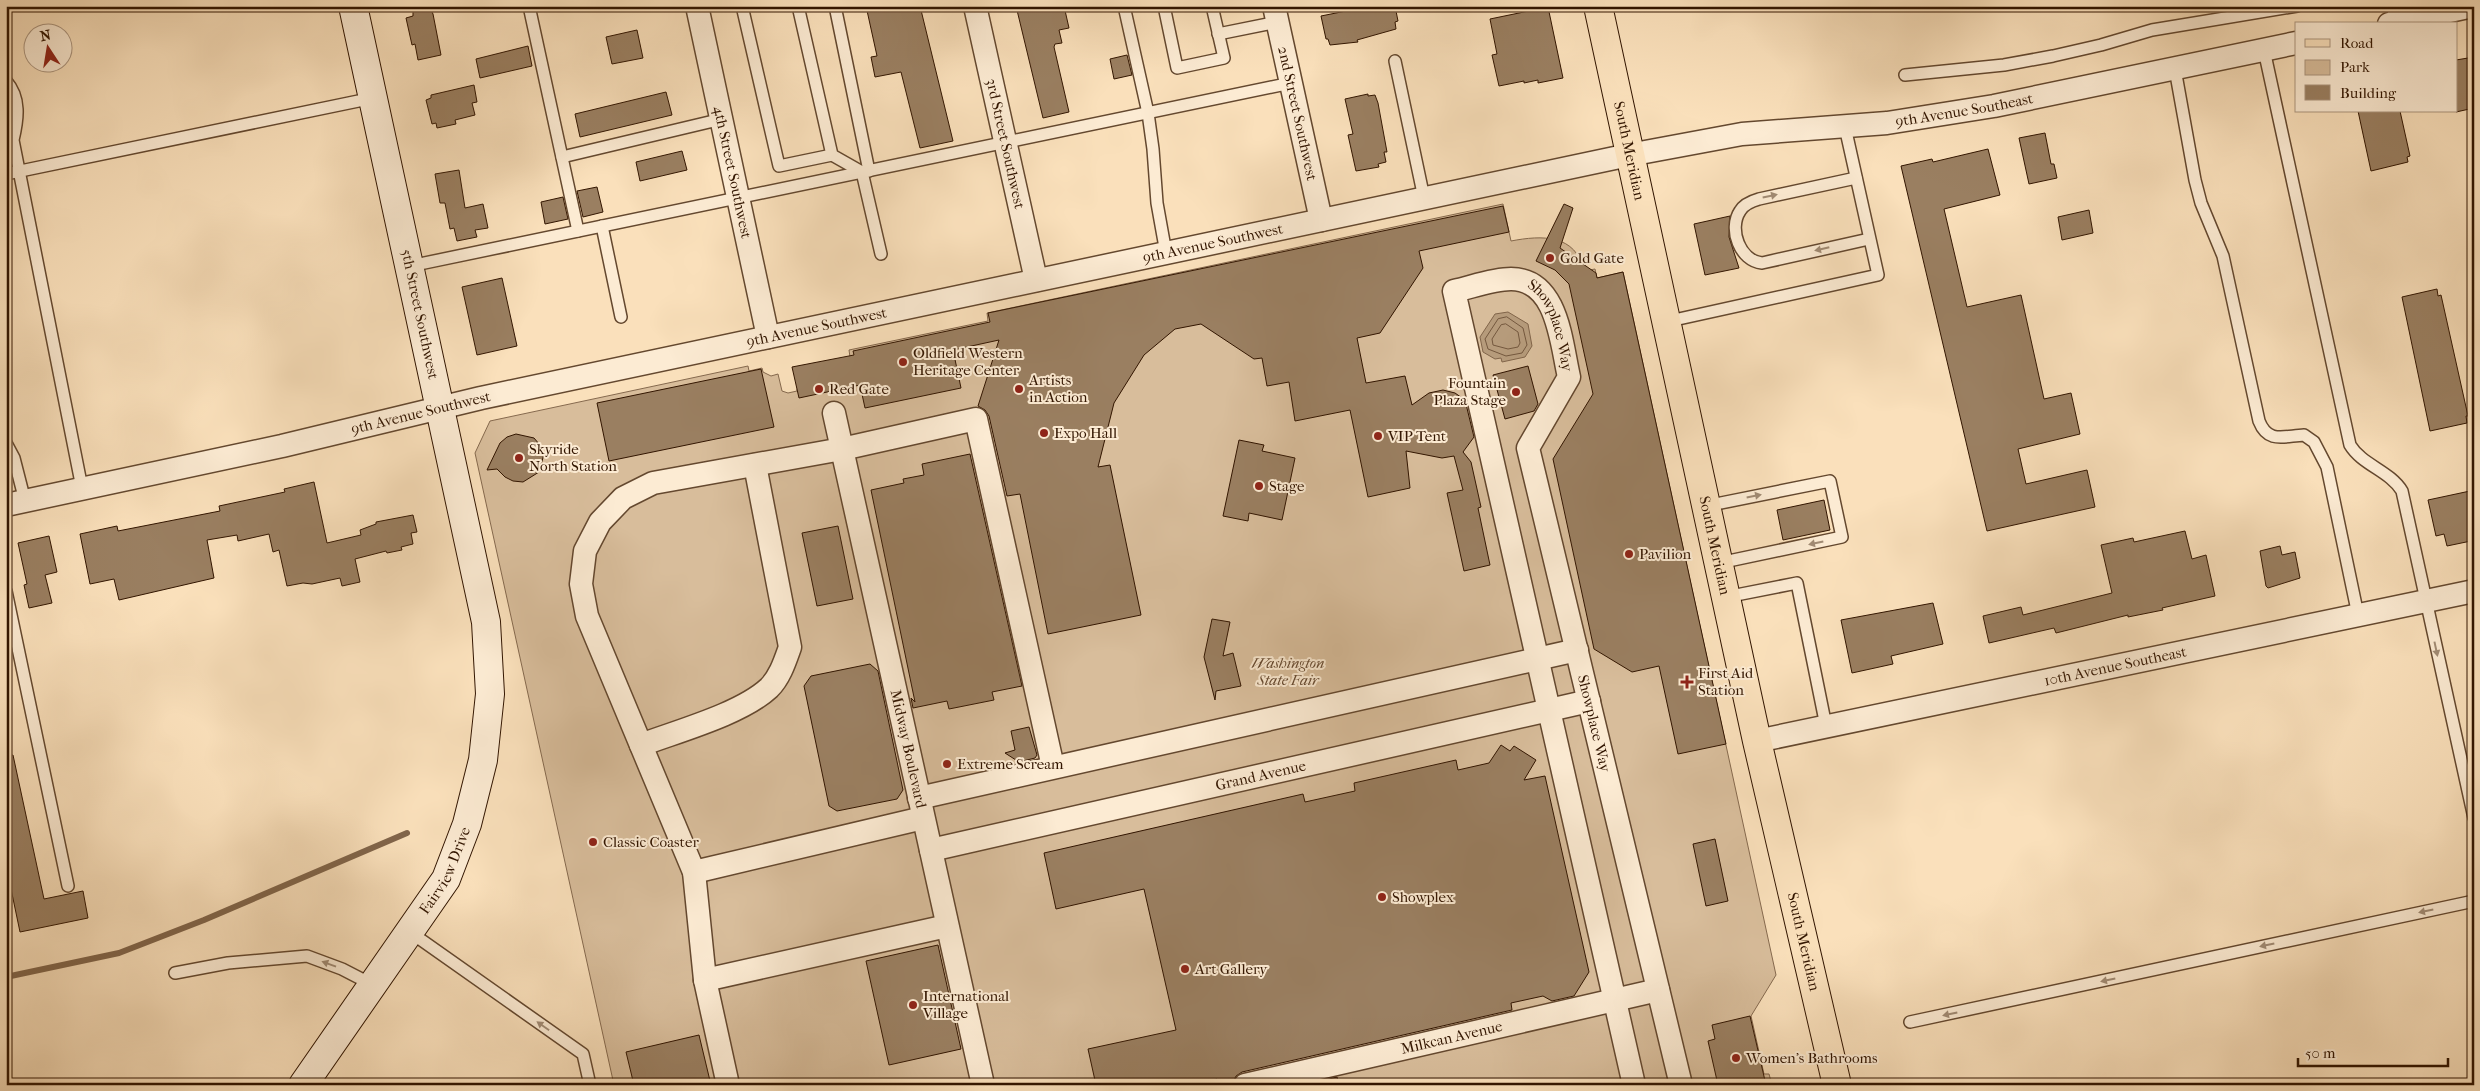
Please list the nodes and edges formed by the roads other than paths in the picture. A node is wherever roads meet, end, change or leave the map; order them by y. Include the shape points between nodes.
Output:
1 (353, 6) edge
2 (529, 6) edge
3 (697, 6) edge
4 (742, 6) edge
5 (798, 6) edge
6 (835, 6) edge
7 (975, 6) edge
8 (1124, 6) edge
9 (1164, 6) edge
10 (1212, 6) edge
11 (2297, 6) edge
12 (2473, 6) edge
13 (1599, 9) edge
14 (1276, 14) edge
15 (2392, 17) edge
16 (1218, 34) junction
17 (2295, 43) edge
18 (2264, 50) junction
19 (1395, 61) dead end
20 (2175, 69) junction
21 (1905, 75) dead end
22 (6, 81) edge
23 (1291, 82) junction
24 (373, 98) junction
25 (1148, 113) junction
26 (722, 119) junction
27 (1844, 127) junction
28 (10, 136) edge
29 (1005, 142) junction
30 (832, 155) junction
31 (1629, 155) junction
32 (562, 157) junction
33 (866, 171) junction
34 (20, 172) junction
35 (6, 174) edge
36 (1856, 178) junction
37 (739, 198) junction
38 (1424, 198) junction
39 (1322, 220) junction
40 (602, 226) junction
41 (578, 231) junction
42 (1870, 238) junction
43 (1166, 253) junction
44 (881, 254) dead end
45 (410, 266) junction
46 (1036, 280) junction
47 (621, 317) dead end
48 (1665, 322) junction
49 (768, 337) junction
50 (439, 408) junction
51 (834, 413) dead end
52 (6, 443) edge
53 (842, 449) junction
54 (755, 465) junction
55 (82, 488) junction
56 (16, 503) edge
57 (1706, 506) junction
58 (1718, 563) junction
59 (6, 591) edge
60 (2474, 591) edge
61 (1726, 597) junction
62 (2426, 601) junction
63 (2358, 615) junction
64 (486, 622) joint
65 (1577, 650) junction
66 (1537, 659) junction
67 (1589, 701) junction
68 (1549, 710) junction
69 (1826, 726) junction
70 (1757, 741) junction
71 (641, 745) junction
72 (1052, 768) junction
73 (921, 808) junction
74 (2474, 818) edge
75 (931, 850) junction
76 (694, 872) junction
77 (68, 886) dead end
78 (2474, 900) edge
79 (947, 926) junction
80 (410, 932) junction
81 (175, 973) dead end
82 (705, 980) junction
83 (373, 985) junction
84 (1658, 990) junction
85 (1614, 1000) junction
86 (1910, 1022) dead end
87 (303, 1085) edge
88 (590, 1085) edge
89 (728, 1085) edge
90 (982, 1085) edge
91 (1245, 1085) edge
92 (1634, 1085) edge
93 (1681, 1085) edge
94 (1837, 1085) edge

1 - 24 main road, 5th Street Southwest
2 - 32 lane
3 - 26 street, 4th Street Southwest
4 - 30 lane via 779,166
5 - 30 lane
6 - 33 lane
7 - 29 street, 3rd Street Southwest
8 - 25 lane
9 - 16 lane via 1178,68 1224,58
10 - 16 lane
11 - 21 lane via 2152,30 2053,56
12 - 15 street
13 - 31 main road, South Meridian
14 - 16 lane
14 - 23 street, 2nd Street Southwest
17 - 18 street, 9th Avenue Southeast
18 - 20 street, 9th Avenue Southeast
18 - 62 lane via 2350,444 2355,453 2397,483 2402,491
19 - 38 lane
20 - 27 street, 9th Avenue Southeast via 2009,104
20 - 63 lane via 2195,180 2223,256 2258,422 2263,432 2272,437 2304,435 2314,442 2327,467
22 - 28 lane via 13,89 19,117
23 - 25 lane
23 - 39 street, 2nd Street Southwest
24 - 34 lane
24 - 45 main road, 5th Street Southwest
25 - 29 lane
25 - 43 lane via 1157,204
26 - 32 lane
26 - 37 street, 4th Street Southwest
27 - 31 street, 9th Avenue Southeast via 1742,134
27 - 36 lane
28 - 34 lane
29 - 33 lane
29 - 46 street, 3rd Street Southwest
30 - 33 lane
31 - 38 street, 9th Avenue Southwest
31 - 48 main road, South Meridian
32 - 41 lane
33 - 37 lane
33 - 44 lane
34 - 35 lane
34 - 55 lane
36 - 42 lane
42 -> 36 lane via 1762,263 1751,260 1740,249 1737,218 1746,204
37 - 40 lane
37 - 49 street, 4th Street Southwest
38 - 39 street, 9th Avenue Southwest
39 - 43 street, 9th Avenue Southwest
40 - 41 lane
40 - 47 lane
41 - 45 lane
42 - 48 lane via 1878,275
43 - 46 street, 9th Avenue Southwest
45 - 50 main road, 5th Street Southwest
46 - 49 street, 9th Avenue Southwest
48 - 57 main road, South Meridian
49 - 50 street, 9th Avenue Southwest
50 - 55 street, 9th Avenue Southwest via 282,446
50 - 64 main road, 5th Street Southwest
51 - 53 street, Midway Boulevard
52 - 56 lane via 14,458
53 - 54 street
53 - 72 street via 976,419
53 - 73 street, Midway Boulevard
54 - 71 street via 790,647 783,668 753,701
54 - 71 street via 653,483 623,498 600,522 585,551 581,584 587,616
55 - 56 street, 9th Avenue Southwest
57 - 58 main road, South Meridian
57 -> 58 lane via 1830,481 1842,538
58 - 61 main road, South Meridian
59 - 77 lane
60 - 62 street, 10th Avenue Southeast
61 - 69 lane via 1797,583
61 - 70 main road, South Meridian
62 - 63 street, 10th Avenue Southeast
62 -> 74 lane
63 - 69 street, 10th Avenue Southeast
64 - 80 main road, Fairview Drive via 490,694 481,769 467,824 446,880
65 - 66 street
65 - 66 street, Showplace Way via 1528,448 1569,377 1553,306 1536,287 1511,279 1454,292
65 - 67 street, Showplace Way
66 - 68 street, Showplace Way
66 - 72 street
67 - 68 street, Grand Avenue
67 - 84 street, Showplace Way
68 - 75 street, Grand Avenue
68 - 85 street, Showplace Way
69 - 70 street, 10th Avenue Southeast
70 - 94 main road, South Meridian
71 - 76 street
72 - 73 street
73 - 75 street, Midway Boulevard
73 - 76 street
75 - 79 street, Midway Boulevard
76 - 82 street
78 -> 86 lane
79 - 82 street
79 - 90 street, Midway Boulevard
80 - 83 main road, Fairview Drive
88 -> 80 lane via 583,1054
83 -> 81 lane via 307,956 228,963
82 - 89 street
83 - 87 main road, Fairview Drive
84 - 85 street, Milkcan Avenue
84 - 93 street, Showplace Way
85 - 91 street, Milkcan Avenue
85 - 92 street, Showplace Way

